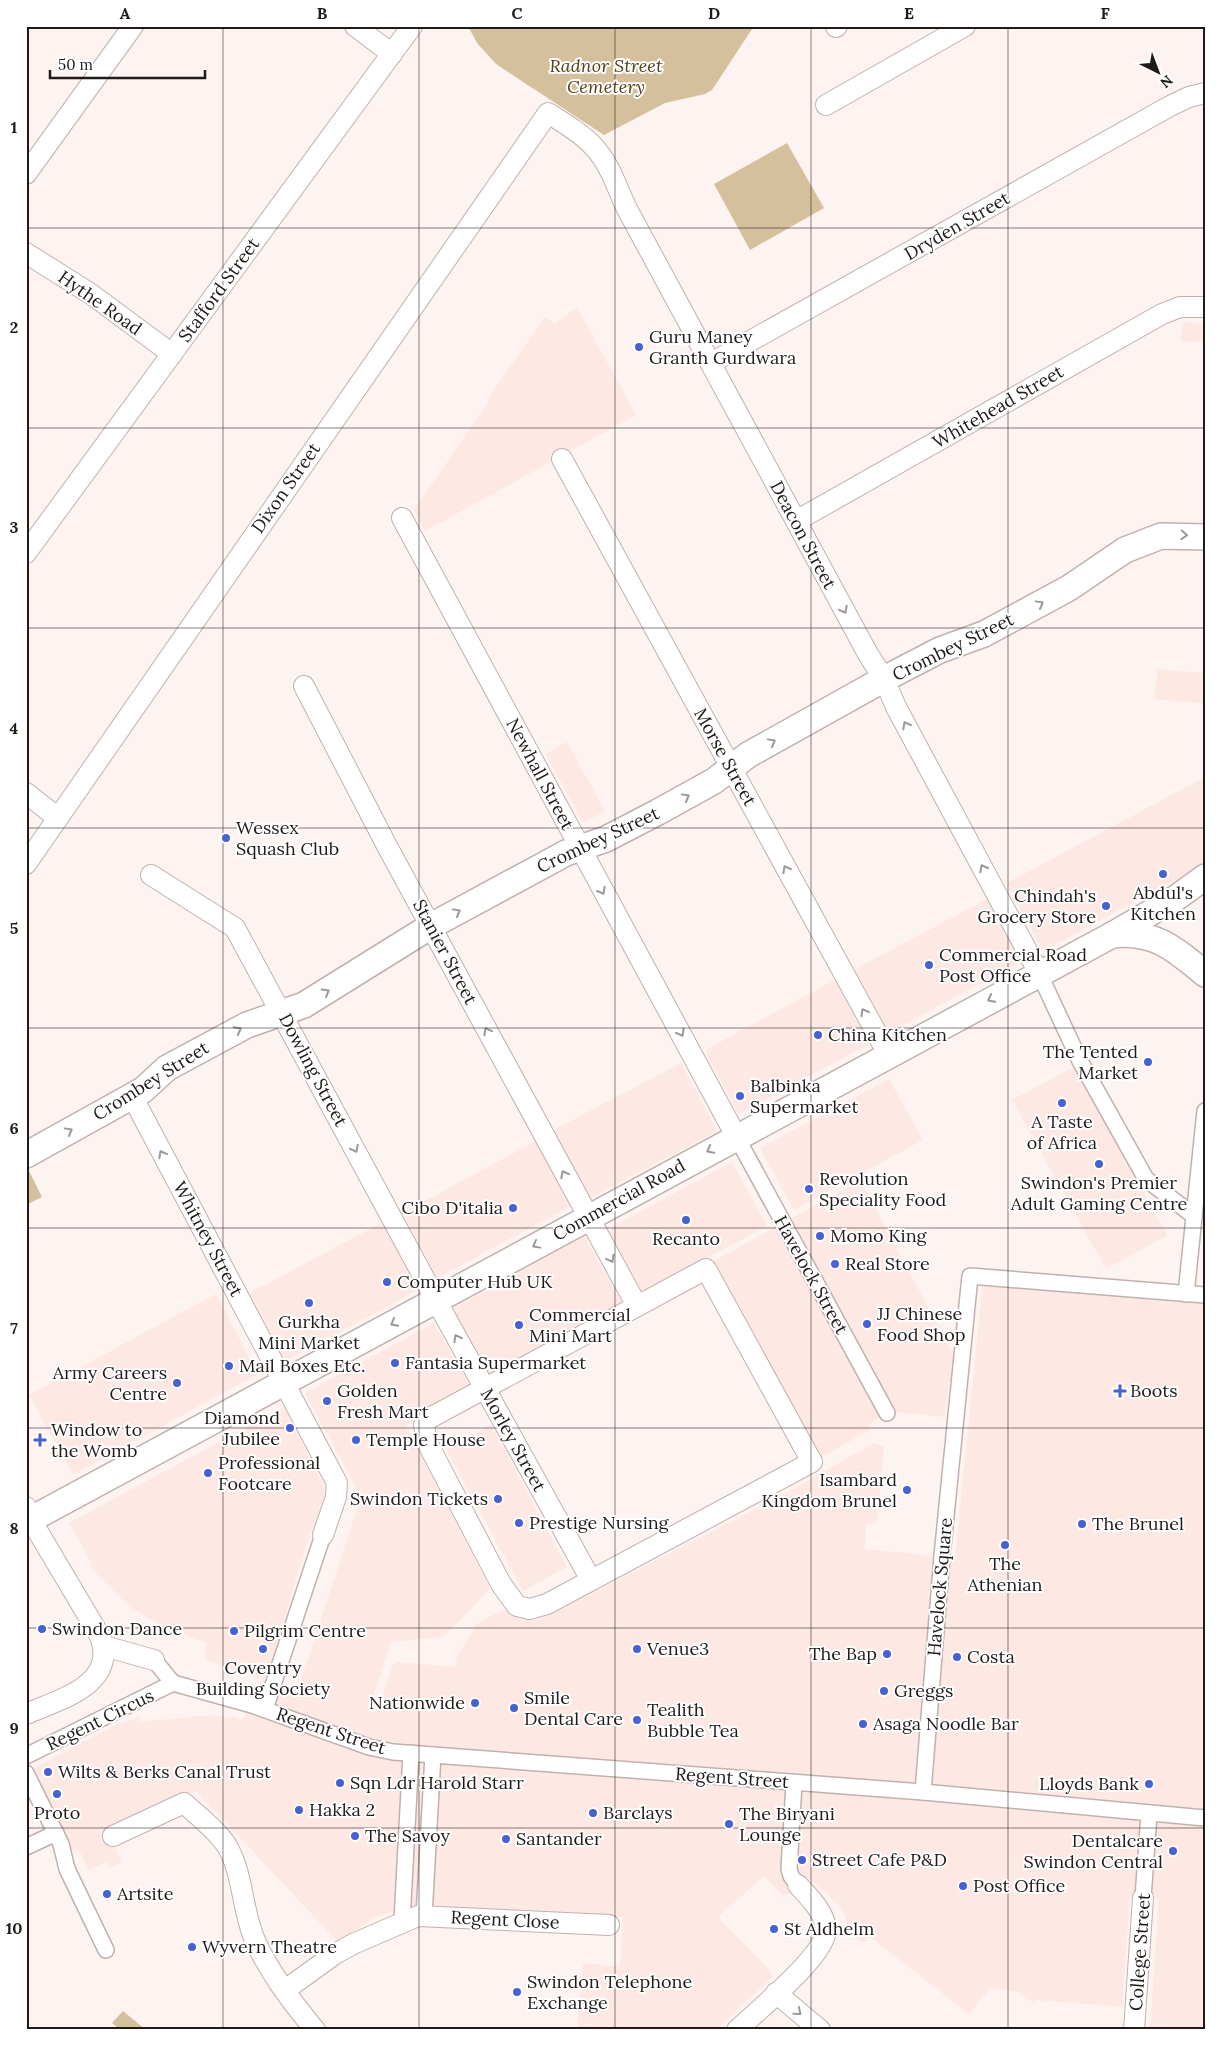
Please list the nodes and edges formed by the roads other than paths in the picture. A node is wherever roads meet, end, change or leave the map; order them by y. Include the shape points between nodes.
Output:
1 (133, 26) edge
2 (355, 26) edge
3 (412, 26) edge
4 (964, 26) edge
5 (392, 54) junction
6 (1205, 93) edge
7 (826, 105) dead end
8 (548, 112) joint
9 (26, 174) edge
10 (26, 253) edge
11 (1205, 307) edge
12 (172, 354) junction
13 (711, 363) junction
14 (562, 460) dead end
15 (402, 518) dead end
16 (796, 521) junction
17 (1205, 537) edge
18 (26, 553) edge
19 (884, 680) junction
20 (304, 686) dead end
21 (730, 768) junction
22 (26, 793) edge
23 (58, 818) junction
24 (579, 848) junction
25 (26, 864) edge
26 (151, 875) dead end
27 (1205, 877) edge
28 (430, 926) junction
29 (1112, 935) junction
30 (1039, 973) junction
31 (1205, 974) edge
32 (283, 1014) junction
33 (888, 1054) junction
34 (132, 1096) junction
35 (1205, 1111) edge
36 (736, 1136) junction
37 (26, 1155) edge
38 (1200, 1172) edge
39 (1194, 1216) junction
40 (587, 1217) junction
41 (1186, 1294) junction
42 (1205, 1295) edge
43 (436, 1300) junction
44 (637, 1306) junction
45 (285, 1382) junction
46 (484, 1388) junction
47 (887, 1413) dead end
48 (28, 1516) edge
49 (323, 1535) joint
50 (591, 1580) junction
51 (104, 1646) junction
52 (154, 1660) joint
53 (173, 1684) junction
54 (265, 1709) junction
55 (26, 1714) edge
56 (411, 1753) junction
57 (433, 1755) junction
58 (26, 1756) edge
59 (26, 1773) edge
60 (794, 1783) junction
61 (923, 1792) junction
62 (1149, 1814) junction
63 (1205, 1818) edge
64 (56, 1834) junction
65 (113, 1836) dead end
66 (26, 1847) edge
67 (798, 1885) joint
68 (1143, 1898) joint
69 (424, 1916) junction
70 (402, 1922) junction
71 (609, 1925) dead end
72 (106, 1950) dead end
73 (285, 1990) junction
74 (776, 1993) junction
75 (315, 2030) edge
76 (737, 2030) edge
77 (820, 2030) edge
78 (1134, 2030) edge

1 - 9 street
2 - 5 street
3 - 5 street, Stafford Street
4 - 7 street
5 - 12 street, Stafford Street
6 - 13 street, Dryden Street via 1189,97 1147,118
8 - 13 street, Deacon Street via 581,135 602,158
8 - 23 street, Dixon Street
10 - 12 street, Hythe Road via 91,294
11 - 16 street, Whitehead Street via 1180,307 1162,314
12 - 18 street, Stafford Street
13 - 16 street, Deacon Street
14 - 21 street, Morse Street
15 - 24 street, Newhall Street
16 -> 19 street, Deacon Street
19 -> 17 street, Crombey Street via 940,650 984,634 1069,588 1114,556 1141,542 1171,534
21 -> 19 street, Crombey Street
30 -> 19 street, Deacon Street
20 - 28 street, Stanier Street
24 -> 21 street, Crombey Street via 624,830 708,784
33 -> 21 street, Morse Street
22 - 23 street
23 - 25 street, Dixon Street
28 -> 24 street, Crombey Street
24 -> 36 street, Newhall Street
26 - 32 street, Dowling Street via 235,928
27 - 29 street, Commercial Road
32 -> 28 street, Crombey Street via 329,991
40 -> 28 street, Stanier Street
29 - 30 street, Commercial Road
29 - 31 street via 1136,934 1153,938 1178,952
30 -> 33 street, Commercial Road
30 - 39 street via 1079,1059 1146,1179
34 -> 32 street, Crombey Street via 182,1059 247,1025
32 -> 43 street, Dowling Street
33 - 36 street, Commercial Road
37 -> 34 street, Crombey Street
45 -> 34 street, Whitney Street
35 - 38 street
36 -> 40 street, Commercial Road
36 - 47 street, Havelock Street
38 - 39 street
39 - 41 street
40 -> 43 street, Commercial Road
40 -> 44 street, Stanier Street
41 - 42 street
41 - 61 street, Havelock Square via 970,1276
43 -> 45 street, Commercial Road
46 -> 43 street, Morley Street
44 - 46 street
44 - 50 street via 706,1268 812,1462
45 - 48 street, Commercial Road
45 - 49 street, Whitney Street via 337,1483 336,1497
46 - 50 street, Morley Street
46 - 50 street via 428,1418 423,1432 501,1584 517,1606 530,1609 548,1604
48 - 51 street
49 - 54 street
51 - 52 street, Regent Circus
51 - 55 street, Regent Circus via 100,1669 89,1684
52 - 53 street, Regent Circus
53 - 54 street, Regent Circus
53 - 58 street, Regent Circus
54 - 56 street, Regent Street via 369,1747
56 - 57 street, Regent Street
56 - 70 street
57 - 60 street, Regent Street
57 - 69 street
59 - 64 street
60 - 61 street, Regent Street
60 - 67 street via 789,1869
61 - 62 street, Regent Street
62 - 63 street, Regent Street
62 - 68 street, College Street
64 - 66 street
64 - 72 street via 67,1869
65 - 73 street via 184,1803 226,1845 254,1938
67 - 74 street via 821,1914 825,1937 816,1953
68 - 78 street, College Street
69 - 70 street, Regent Close
69 - 71 street, Regent Close
70 - 73 street, Regent Close via 335,1954
73 - 75 street
74 - 76 street
74 -> 77 street

